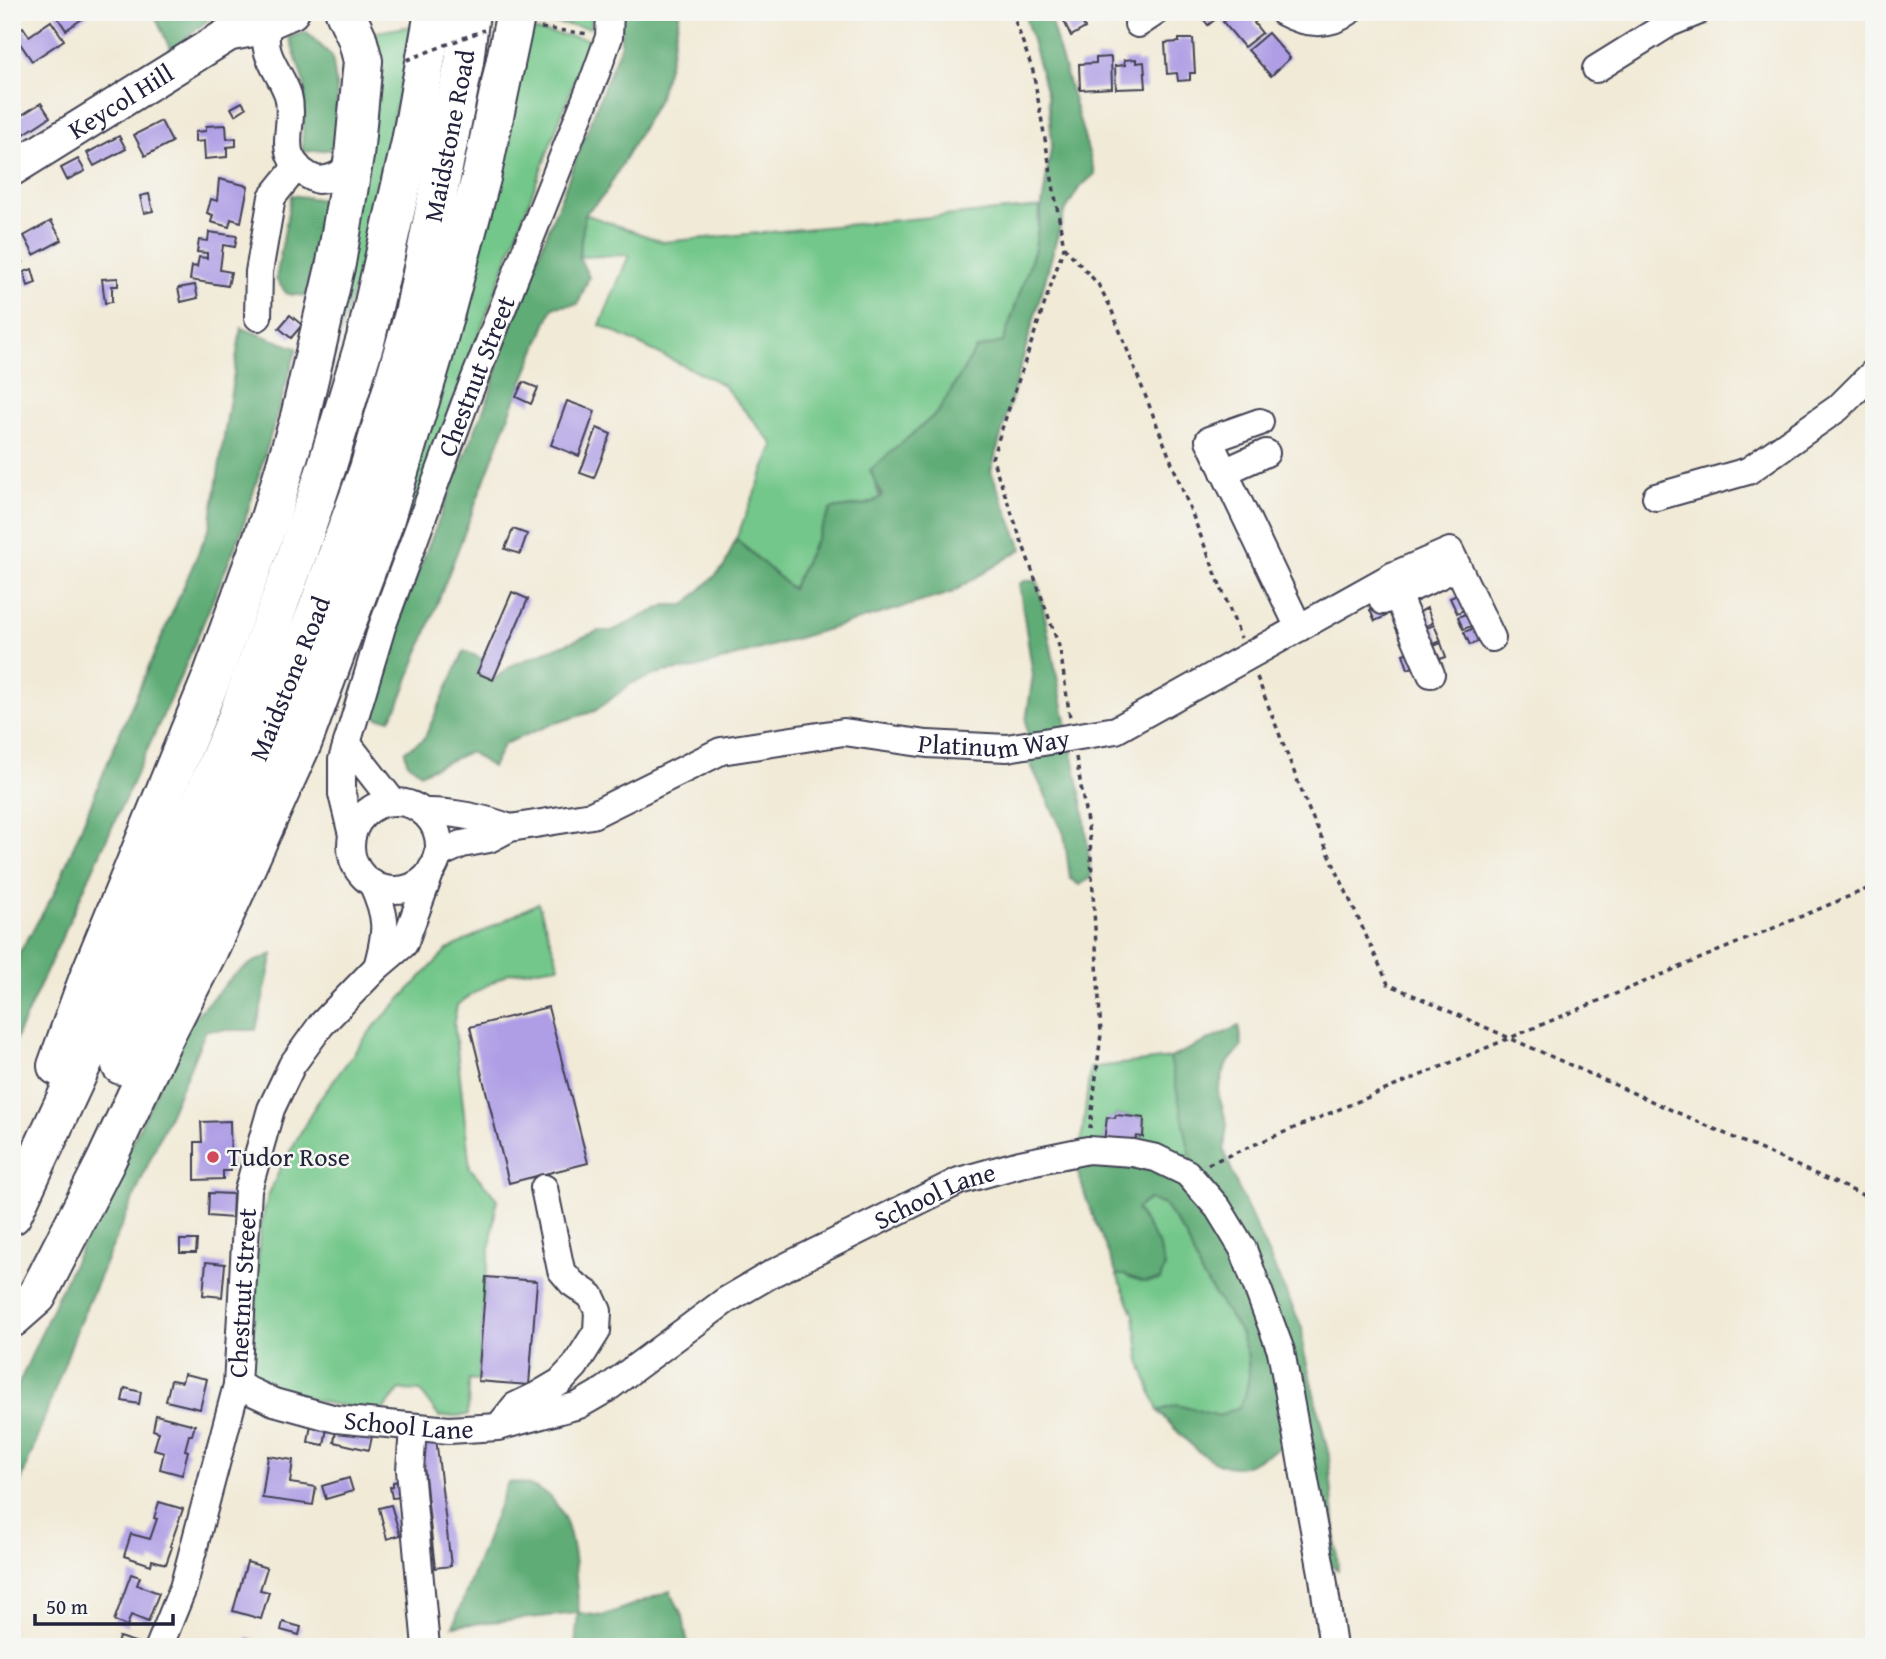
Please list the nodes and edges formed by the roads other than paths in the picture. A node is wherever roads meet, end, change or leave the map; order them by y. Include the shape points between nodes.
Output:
1 (345, 12) edge
2 (434, 12) edge
3 (1283, 12) edge
4 (1348, 12) edge
5 (1697, 12) edge
6 (288, 14) edge
7 (496, 20) edge
8 (239, 23) edge
9 (610, 25) edge
10 (1596, 69) dead end
11 (354, 156) junction
12 (297, 166) junction
13 (12, 169) edge
14 (258, 317) dead end
15 (1874, 372) edge
16 (1260, 422) dead end
17 (1266, 453) dead end
18 (1224, 472) junction
19 (1656, 498) dead end
20 (1395, 585) junction
21 (1356, 614) dead end
22 (1299, 628) junction
23 (1492, 638) dead end
24 (1431, 674) dead end
25 (347, 743) junction
26 (393, 802) junction
27 (423, 812) junction
28 (510, 828) junction
29 (352, 835) junction
30 (435, 861) junction
31 (372, 883) junction
32 (377, 967) junction
33 (544, 1188) dead end
34 (12, 1208) edge
35 (12, 1215) edge
36 (12, 1311) edge
37 (12, 1318) edge
38 (237, 1385) junction
39 (498, 1427) junction
40 (413, 1428) junction
41 (426, 1646) edge
42 (159, 1647) edge
43 (1333, 1647) edge

1 - 11 highway via 363,61
2 - 35 highway, Maidstone Road via 411,142 366,338 297,555 237,719 179,855
3 - 4 street via 1319,23 1337,20
5 - 10 street via 1670,23
6 - 8 main road, Keycol Hill via 250,30
6 - 12 street via 272,22 266,44 288,97 288,147
7 - 36 highway, Maidstone Road via 464,62 414,314 369,469 316,614 222,846
7 - 37 highway via 481,178 433,358 383,525 303,741 221,924 37,1296
8 - 13 main road, Keycol Hill
9 - 25 street, Chestnut Street via 565,156 464,403 382,626
11 - 12 street via 346,171 326,179 310,177
11 - 34 highway via 316,350 270,518 212,677 88,980 30,1138
12 - 14 street via 272,197
15 - 19 street via 1838,408 1748,471
16 - 18 street via 1209,440
17 - 18 street
18 - 22 street
20 - 21 street
20 - 22 street, Platinum Way
20 - 23 street, Platinum Way via 1448,562
20 - 24 street
22 - 28 street, Platinum Way via 1116,730 1007,748 927,744 844,732 721,751 592,815
25 - 26 street
25 - 29 street, Chestnut Street via 342,794
26 - 27 street
26 - 29 street via 367,812
27 - 28 street, Platinum Way via 440,811
27 - 30 street via 436,831
28 - 30 street, Platinum Way via 462,845
29 - 31 street via 354,862
30 - 31 street via 424,879 412,886 384,889
30 - 32 street, Chestnut Street via 404,944
31 - 32 street, Chestnut Street via 382,905 386,935
32 - 38 street, Chestnut Street via 305,1046 271,1109 248,1190
33 - 39 street via 561,1270 591,1297 598,1311 597,1331 560,1382 515,1406
38 - 40 street, School Lane via 274,1402 336,1419
38 - 42 street, Chestnut Street via 183,1588
39 - 40 street, School Lane
39 - 43 street, School Lane via 579,1405 725,1301 959,1181 1088,1150 1156,1158 1186,1172 1218,1208 1243,1249 1281,1351
40 - 41 street via 410,1470

